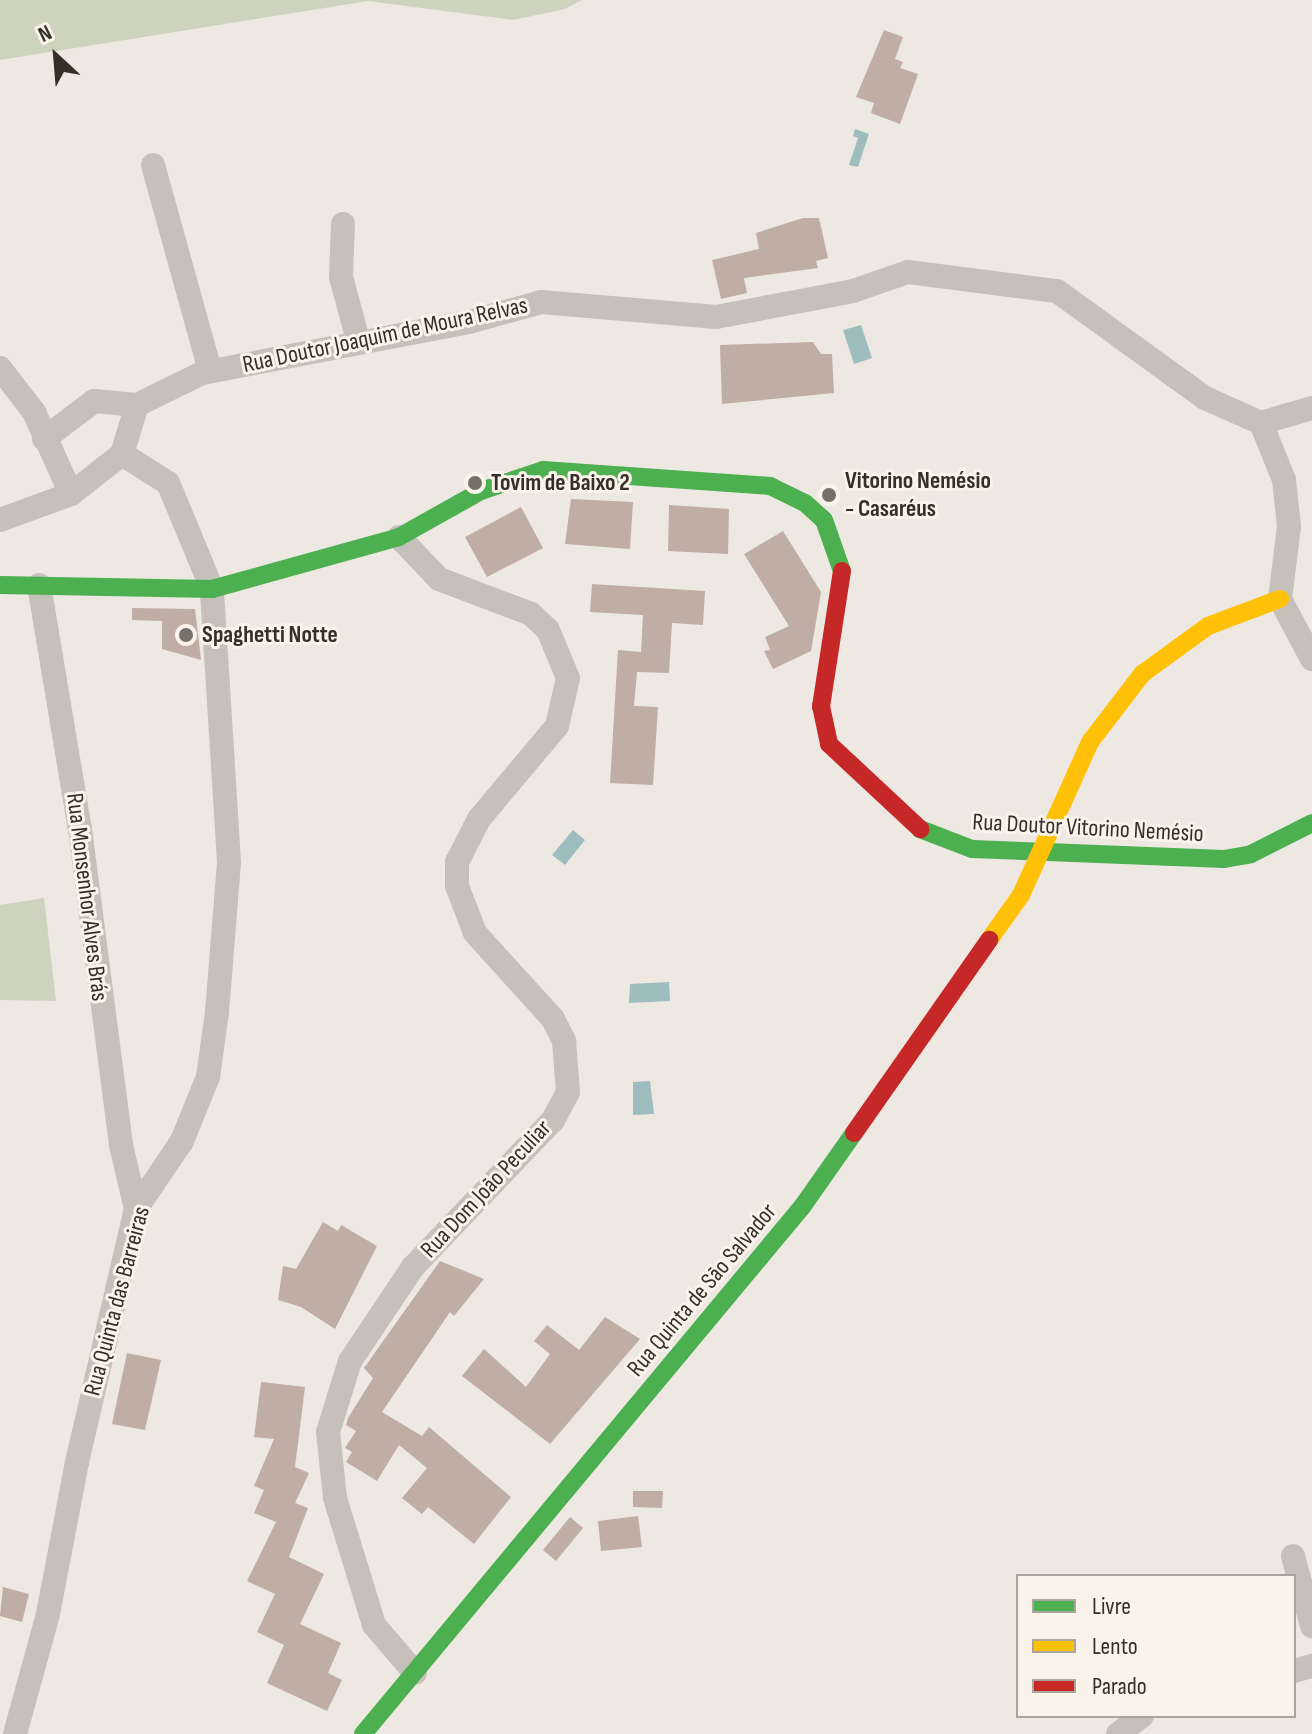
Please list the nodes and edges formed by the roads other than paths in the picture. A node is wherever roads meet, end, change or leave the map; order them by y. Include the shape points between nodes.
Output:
1 (153, 165) dead end
2 (343, 224) dead end
3 (358, 340) junction
4 (0, 368) edge
5 (210, 371) junction
6 (137, 405) junction
7 (1312, 408) edge
8 (1261, 423) junction
9 (44, 439) junction
10 (122, 454) junction
11 (71, 494) junction
12 (0, 520) edge
13 (399, 537) junction
14 (0, 585) edge
15 (39, 585) junction
16 (212, 589) junction
17 (1280, 599) junction
18 (1312, 659) edge
19 (1312, 823) edge
20 (1041, 850) junction
21 (136, 1209) junction
22 (1293, 1556) dead end
23 (1312, 1626) edge
24 (415, 1673) junction
25 (1139, 1718) edge
26 (15, 1734) edge
27 (363, 1734) edge
28 (1118, 1734) edge

1 - 5 street
2 - 3 street via 341,277
3 - 5 street, Rua Doutor Joaquim de Moura Relvas
3 - 8 street, Rua Doutor Joaquim de Moura Relvas via 469,322 541,302 716,317 853,291 908,272 1057,291 1205,398
4 - 9 street via 34,412
5 - 6 street, Rua Doutor Joaquim de Moura Relvas
6 - 9 street via 94,401
6 - 10 street
7 - 8 street
8 - 17 street via 1284,480 1289,526
9 - 11 street
10 - 11 street
10 - 16 street, Rua Quinta das Barreiras via 168,483
11 - 12 street
13 - 16 street, Rua Doutor Vitorino Nemésio
13 - 20 street, Rua Doutor Vitorino Nemésio via 481,491 543,470 770,486 824,520 841,563 843,585 821,706 829,744 914,827 972,849
13 - 24 street, Rua Dom João Peculiar via 439,579 531,614 548,630 568,678 557,726 479,819 457,862 457,886 475,933 553,1019 564,1041 568,1092 553,1120 413,1267 350,1361 328,1432 335,1498 374,1625
14 - 15 street, Rua Doutor Vitorino Nemésio
15 - 16 street, Rua Doutor Vitorino Nemésio
15 - 21 street, Rua Monsenhor Alves Brás via 80,829 121,1145
16 - 21 street, Rua Quinta das Barreiras via 229,862 217,1012 208,1077 182,1141
17 - 18 street
17 - 20 street, Rua Quinta de São Salvador via 1208,626 1142,674 1090,742
19 - 20 street, Rua Doutor Vitorino Nemésio via 1251,854 1224,859
20 - 24 street, Rua Quinta de São Salvador via 1021,895 802,1207
21 - 26 street, Rua Quinta das Barreiras via 48,1614
22 - 23 street
24 - 27 street, Rua Quinta de São Salvador
25 - 28 street

